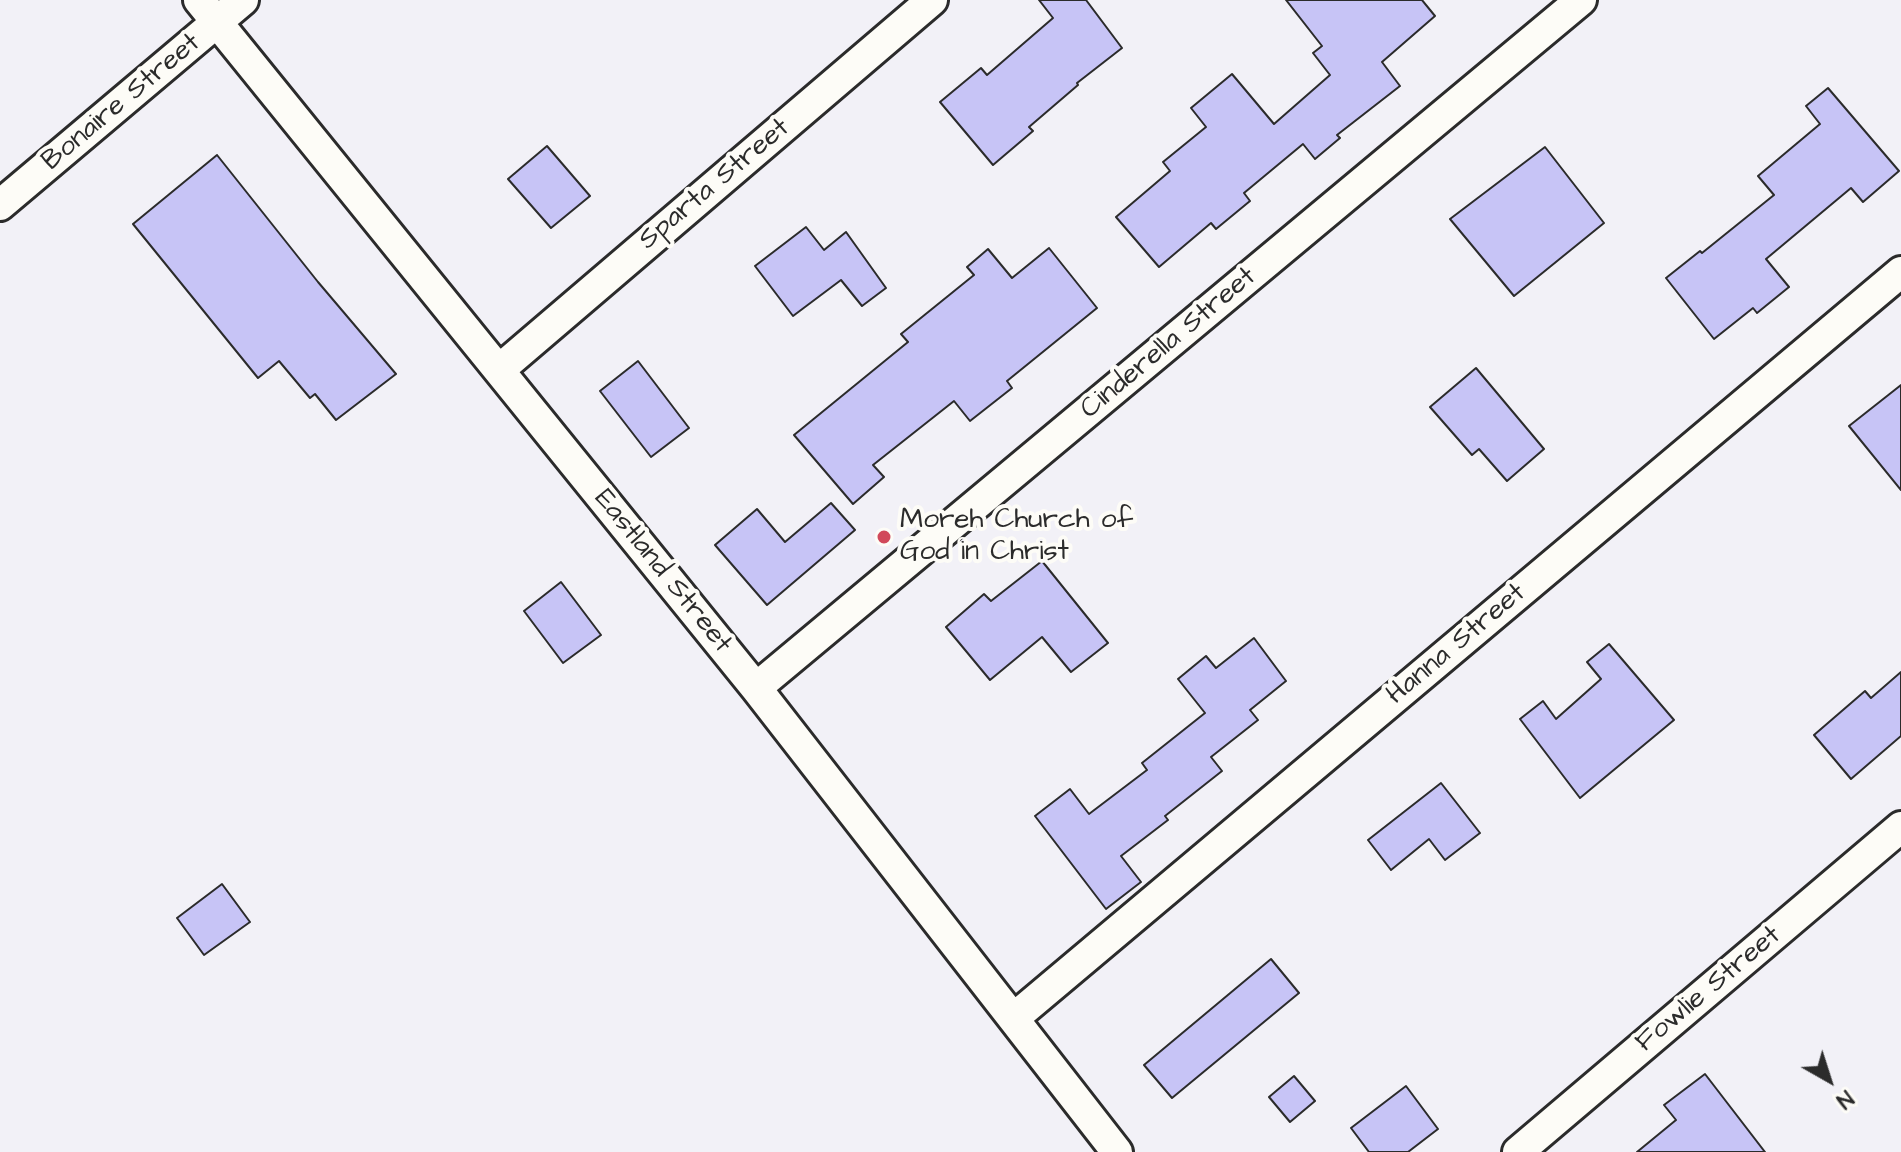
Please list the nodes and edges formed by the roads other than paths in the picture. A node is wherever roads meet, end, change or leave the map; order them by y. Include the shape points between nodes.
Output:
1 (243, 0) edge
2 (932, 0) edge
3 (1581, 0) edge
4 (208, 11) edge
5 (0, 205) edge
6 (1901, 272) edge
7 (499, 370) junction
8 (756, 688) junction
9 (1901, 827) edge
10 (1014, 1018) junction
11 (1117, 1152) edge
12 (1518, 1152) edge

1 - 4 street, Bonaire Street
2 - 7 street, Sparta Street
3 - 8 street, Cinderella Street
4 - 5 street, Bonaire Street
4 - 7 street, Eastland Street
6 - 10 street, Hanna Street
7 - 8 street, Eastland Street
8 - 10 street, Eastland Street
9 - 12 street, Fowlie Street
10 - 11 street, Eastland Street

